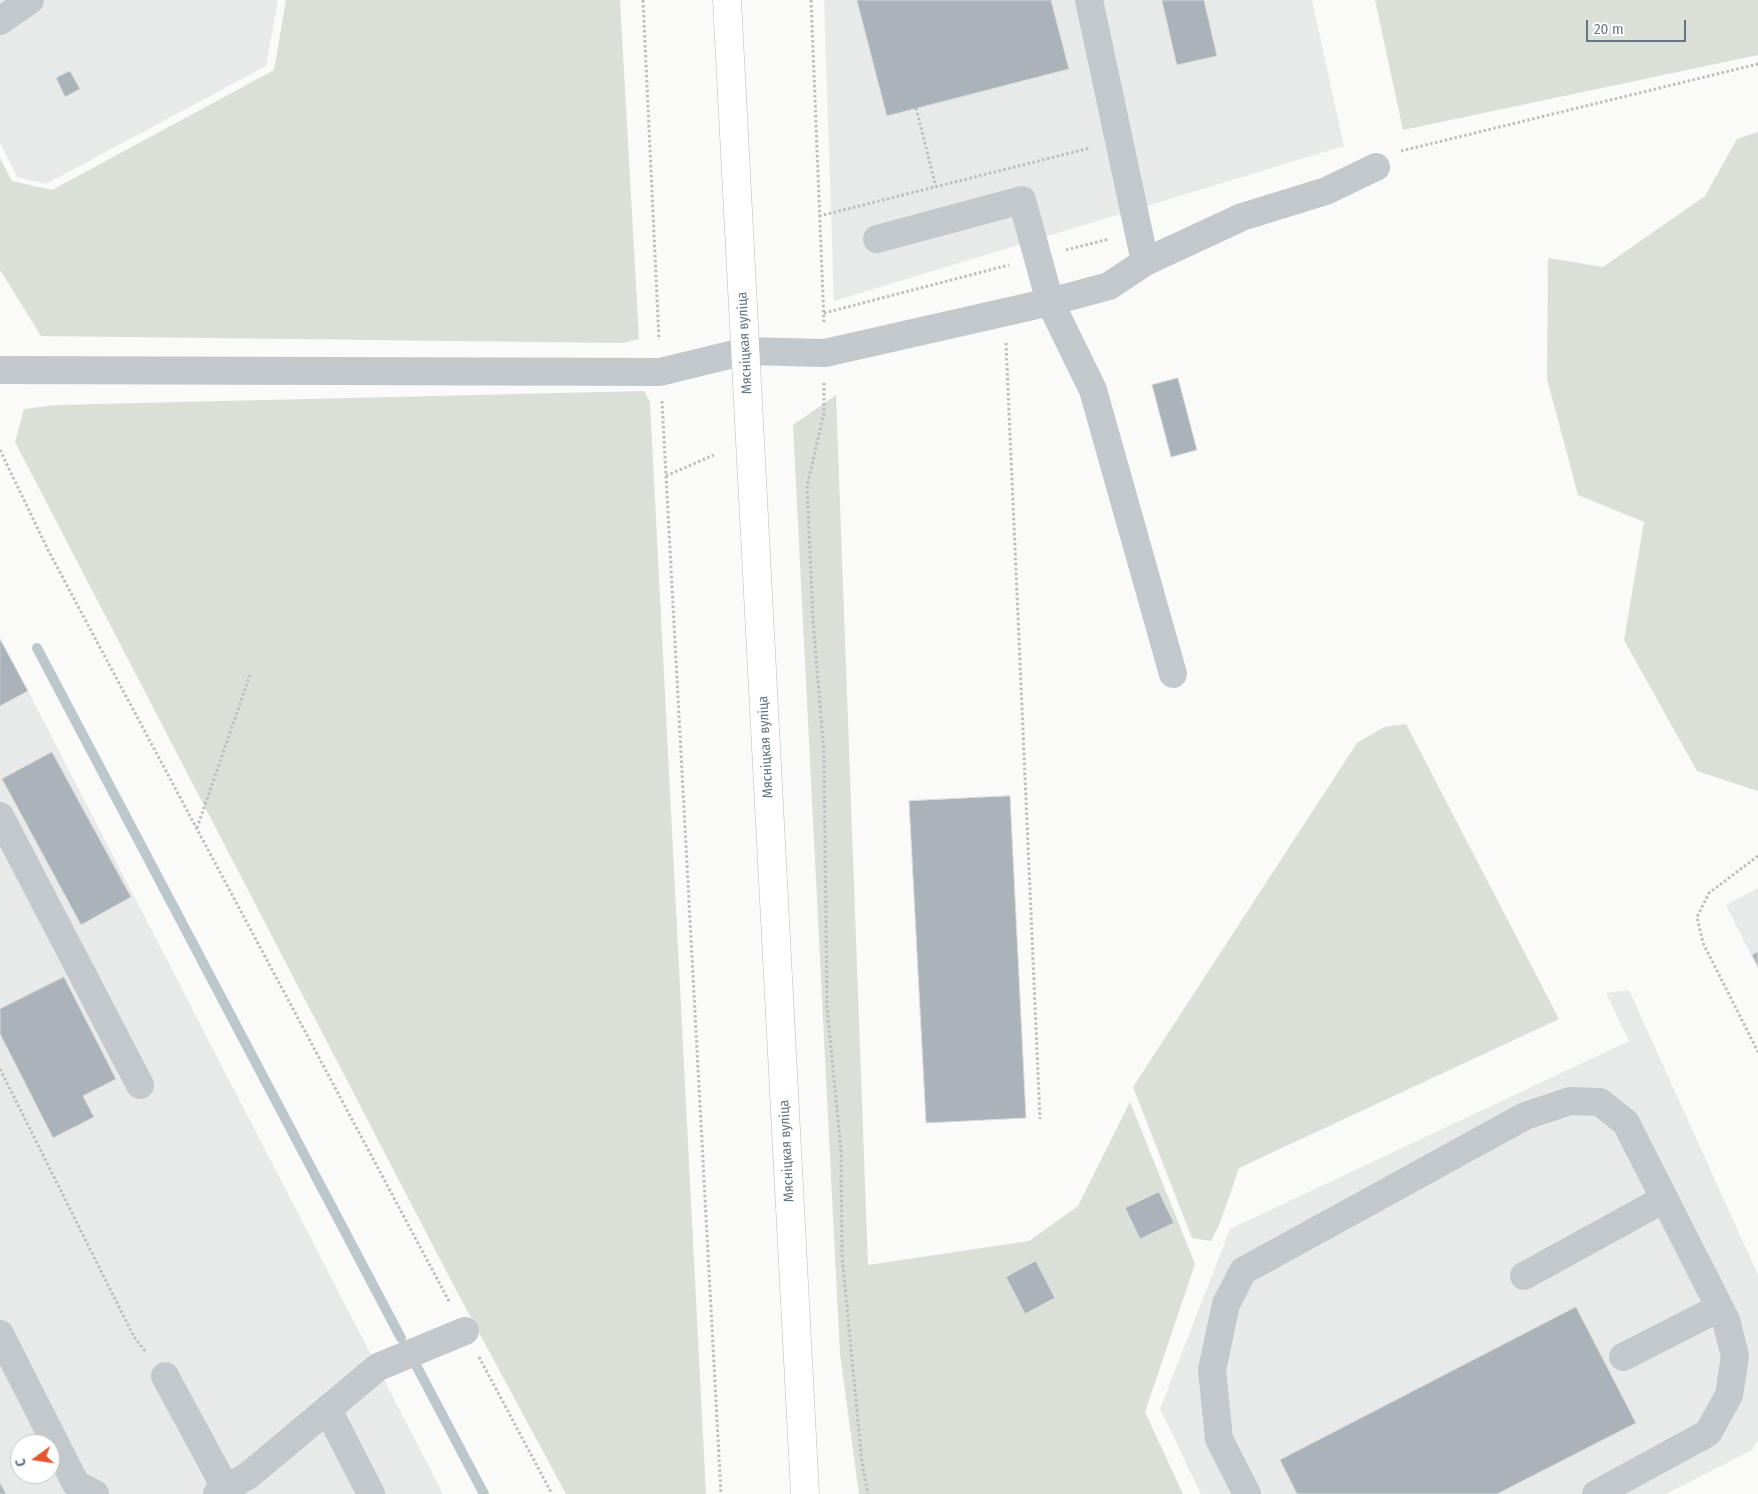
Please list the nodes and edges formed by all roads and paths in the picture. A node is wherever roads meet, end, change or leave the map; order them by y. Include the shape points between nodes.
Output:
1 (30, 0) edge
2 (643, 0) edge
3 (727, 0) edge
4 (811, 0) edge
5 (1089, 0) edge
6 (0, 21) edge
7 (1758, 64) edge
8 (916, 108) dead end
9 (1119, 141) junction
10 (1376, 167) joint
11 (936, 186) junction
12 (819, 216) junction
13 (1138, 232) junction
14 (877, 239) dead end
15 (1038, 258) junction
16 (1145, 262) junction
17 (1050, 302) junction
18 (1004, 312) junction
19 (824, 313) junction
20 (746, 351) junction
21 (825, 353) junction
22 (0, 370) edge
23 (660, 372) junction
24 (0, 450) edge
25 (714, 455) dead end
26 (666, 476) junction
27 (1173, 674) dead end
28 (250, 675) dead end
29 (0, 816) edge
30 (196, 828) junction
31 (1758, 856) edge
32 (1758, 1052) edge
33 (0, 1069) edge
34 (140, 1085) dead end
35 (1040, 1119) dead end
36 (1664, 1198) junction
37 (1524, 1276) dead end
38 (1719, 1308) junction
39 (464, 1331) junction
40 (0, 1334) edge
41 (1623, 1358) dead end
42 (165, 1376) joint
43 (328, 1410) junction
44 (222, 1491) edge
45 (95, 1494) edge
46 (371, 1494) edge
47 (552, 1494) edge
48 (721, 1494) edge
49 (805, 1494) edge
50 (868, 1494) edge
51 (1247, 1494) edge
52 (1596, 1494) edge

1 - 6 lane
2 - 23 path
3 - 20 main road, Мясніцкая вуліца
4 - 12 path
5 - 9 lane
7 - 10 path via 1400,151
8 - 11 path
9 - 11 path
9 - 13 lane
10 - 16 lane via 1326,191 1242,216
11 - 12 path
12 - 19 path
13 - 15 path
13 - 16 lane
14 - 15 lane via 1022,200
15 - 17 lane
15 - 19 path
16 - 17 lane via 1109,286
17 - 18 lane
17 - 27 lane via 1093,390
18 - 21 lane
18 - 35 path
19 - 21 path
20 - 21 lane
20 - 23 lane
20 - 49 main road, Мясніцкая вуліца
21 - 50 path via 824,413 807,486 813,620 824,753 827,1008 841,1151 842,1255
22 - 23 lane
23 - 26 path
24 - 30 path via 48,550
25 - 26 path
26 - 48 path
28 - 30 path
29 - 34 lane
30 - 39 path
31 - 32 path via 1709,893 1697,917 1703,943
33 - 42 path via 134,1337
36 - 37 lane
36 - 38 lane
36 - 51 lane via 1626,1124 1600,1102 1570,1102 1525,1116 1243,1271 1226,1304 1212,1370 1219,1439
38 - 41 lane
38 - 52 lane via 1726,1320 1735,1356 1729,1395 1708,1433
39 - 43 lane via 378,1367
39 - 47 path
40 - 45 lane via 76,1484
42 - 44 lane
43 - 44 lane via 249,1476
43 - 46 lane

